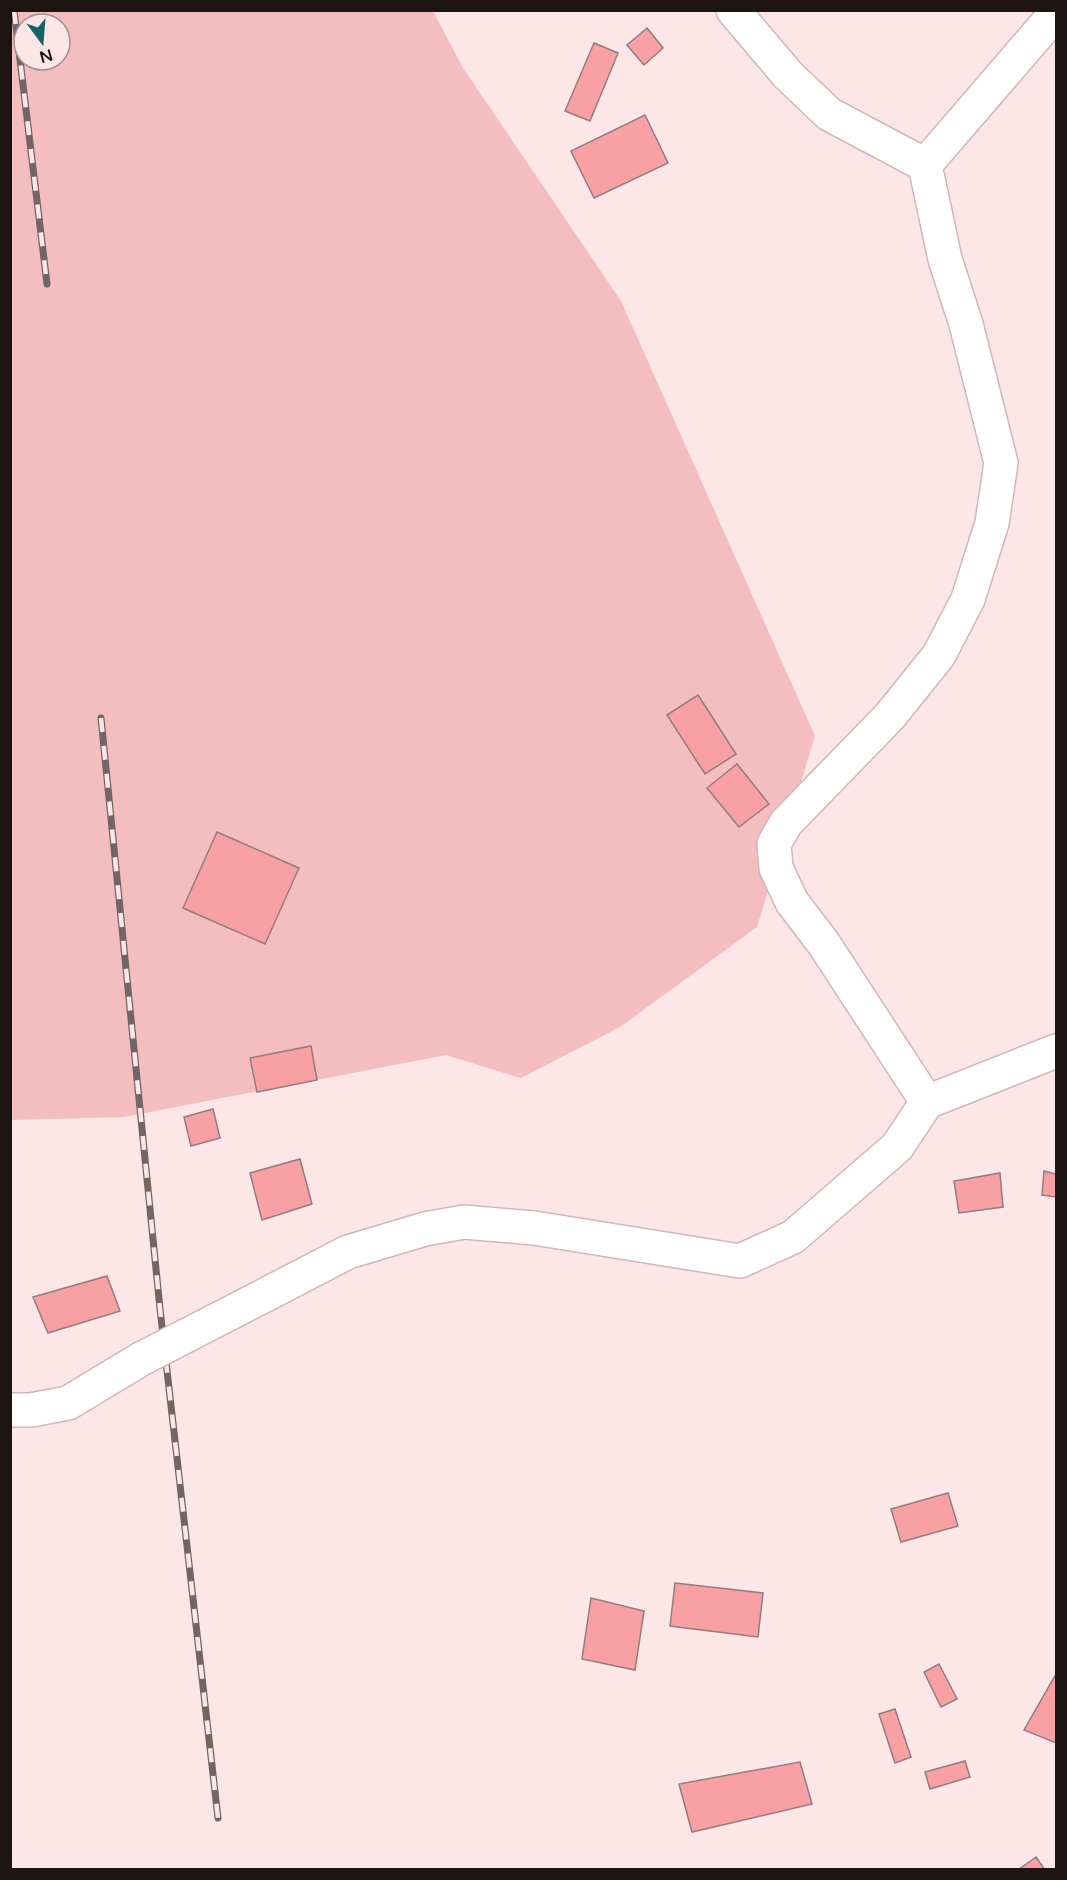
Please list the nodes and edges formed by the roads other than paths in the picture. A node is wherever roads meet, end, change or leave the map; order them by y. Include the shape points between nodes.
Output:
1 (733, 10) edge
2 (1056, 13) edge
3 (925, 165) junction
4 (1056, 1051) edge
5 (927, 1102) junction
6 (10, 1410) edge

1 - 3 street via 788,75 829,114
2 - 3 street
3 - 5 street via 945,258 1001,463 992,524 968,599 939,656 890,716 786,823 774,844 776,868 792,902 824,944
4 - 5 street
5 - 6 street, bridge via 897,1147 793,1237 740,1261 534,1228 464,1222 425,1228 348,1252 141,1359 68,1403

